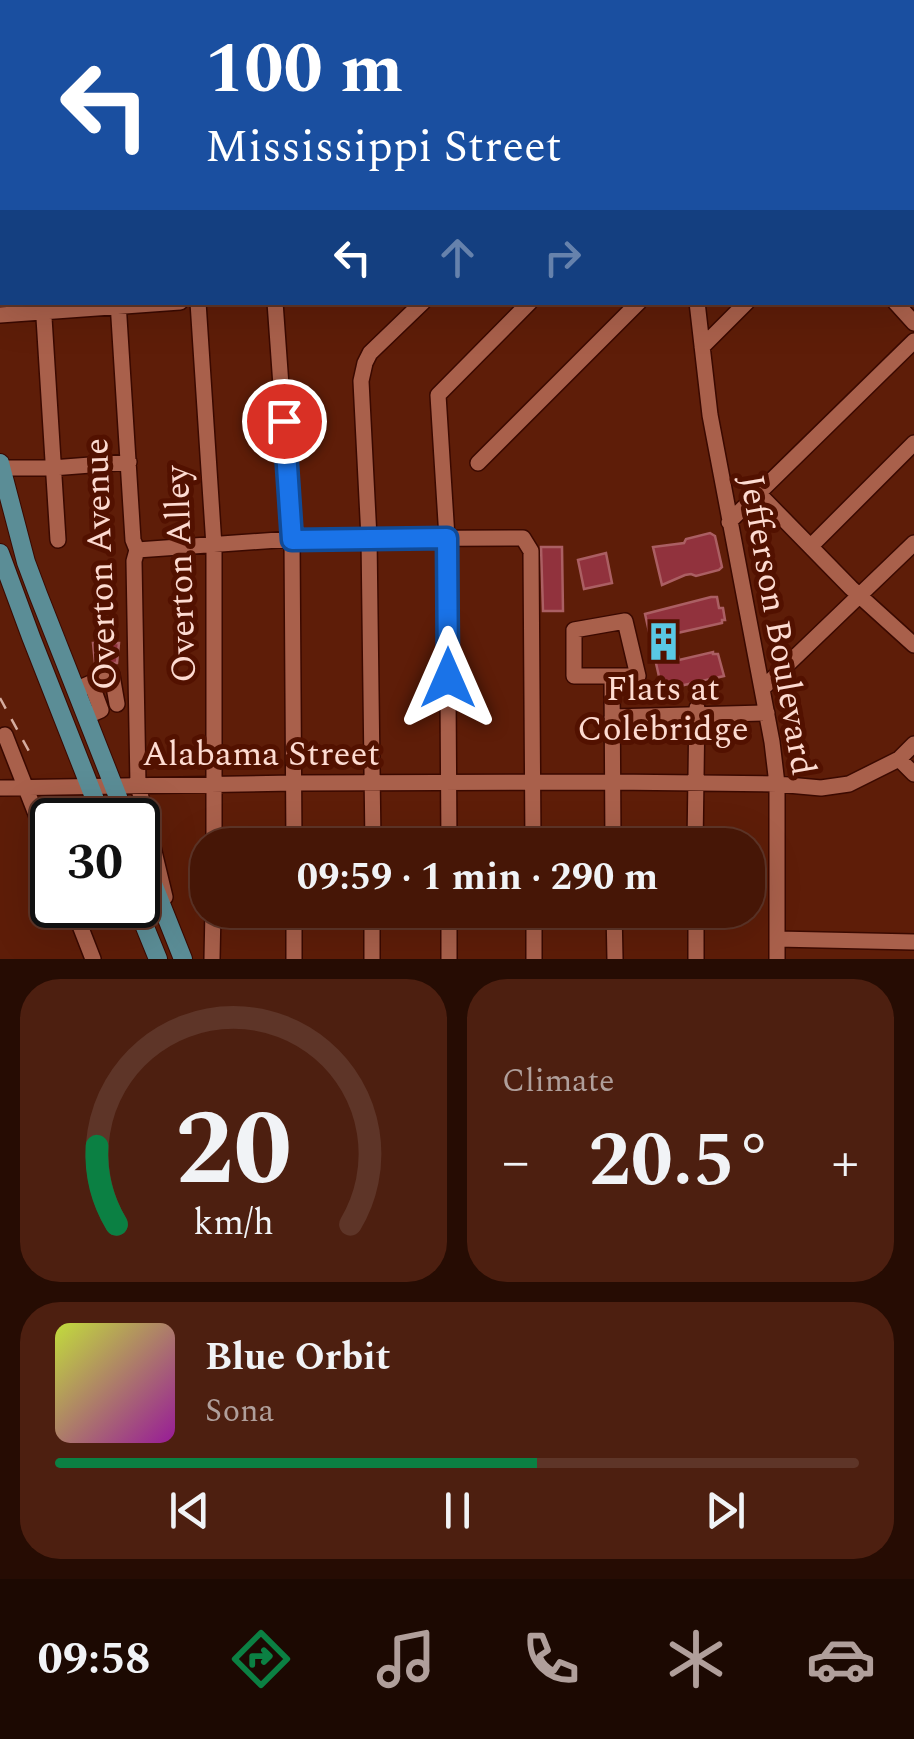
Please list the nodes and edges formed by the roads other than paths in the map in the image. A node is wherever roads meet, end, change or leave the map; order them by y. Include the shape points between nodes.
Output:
1 (198, 305) edge
2 (275, 305) edge
3 (420, 305) edge
4 (527, 305) edge
5 (636, 305) edge
6 (697, 305) edge
7 (744, 305) edge
8 (118, 306) edge
9 (43, 308) edge
10 (0, 315) edge
11 (914, 341) edge
12 (702, 347) junction
13 (914, 443) edge
14 (129, 462) junction
15 (478, 463) dead end
16 (0, 466) edge
17 (52, 468) junction
18 (758, 493) junction
19 (729, 522) junction
20 (369, 538) junction
21 (447, 538) junction
22 (58, 540) dead end
23 (292, 540) junction
24 (914, 544) edge
25 (214, 546) junction
26 (811, 546) junction
27 (137, 550) junction
28 (0, 553) edge
29 (861, 594) junction
30 (914, 644) edge
31 (612, 677) junction
32 (84, 686) junction
33 (763, 688) junction
34 (136, 708) junction
35 (102, 710) junction
36 (697, 711) junction
37 (767, 713) junction
38 (612, 716) junction
39 (5, 735) dead end
40 (914, 744) edge
41 (899, 760) junction
42 (914, 774) edge
43 (450, 782) junction
44 (612, 782) junction
45 (294, 783) junction
46 (373, 783) junction
47 (533, 783) junction
48 (695, 783) junction
49 (215, 784) junction
50 (777, 784) junction
51 (113, 785) junction
52 (138, 785) junction
53 (23, 786) junction
54 (90, 786) junction
55 (0, 788) edge
56 (95, 798) edge
57 (118, 798) edge
58 (30, 800) edge
59 (214, 828) edge
60 (294, 828) edge
61 (373, 828) edge
62 (449, 828) edge
63 (534, 828) edge
64 (613, 828) edge
65 (696, 828) edge
66 (160, 902) edge
67 (81, 928) edge
68 (145, 928) edge
69 (212, 928) edge
70 (294, 928) edge
71 (372, 928) edge
72 (449, 928) edge
73 (534, 928) edge
74 (614, 928) edge
75 (696, 928) edge
76 (777, 939) junction
77 (175, 940) junction
78 (914, 942) edge
79 (93, 959) edge
80 (158, 959) edge
81 (183, 959) edge
82 (212, 959) edge
83 (294, 959) edge
84 (372, 959) edge
85 (448, 959) edge
86 (534, 959) edge
87 (615, 959) edge
88 (696, 959) edge
89 (777, 959) edge

1 - 25 street, Overton Alley
2 - 23 street
3 - 20 street via 365,362
4 - 21 street via 438,396
5 - 15 street
6 - 12 street, Jefferson Boulevard
7 - 12 street
8 - 9 street
8 - 14 street, Overton Avenue
9 - 10 street
9 - 17 street
11 - 18 street
12 - 19 street, Jefferson Boulevard
13 - 26 street
14 - 17 street
14 - 27 street, Overton Avenue
16 - 17 street
16 - 32 main road via 26,562
17 - 22 street
18 - 19 street
18 - 26 street
19 - 33 street, Jefferson Boulevard
20 - 21 street
20 - 23 street
20 - 46 street
21 - 43 street
21 - 47 street via 522,538 532,550
23 - 25 street
23 - 45 street
24 - 29 street
25 - 27 street
25 - 49 street, Overton Alley
26 - 29 street
27 - 34 street, Overton Avenue
28 - 54 main road
29 - 30 street
29 - 33 street
31 - 31 street via 574,676 574,630 626,621 638,676
31 - 38 street
32 - 35 main road
32 - 35 street via 112,674
33 - 37 street, Jefferson Boulevard
34 - 35 street
34 - 52 street, Overton Avenue
35 - 51 main road
36 - 37 street
36 - 38 street
36 - 48 street
37 - 50 street, Jefferson Boulevard
38 - 44 street
39 - 53 street
40 - 41 street
41 - 42 street
41 - 50 street, Alabama Street via 848,784
43 - 46 street, Alabama Street
43 - 47 street, Alabama Street
43 - 62 street
44 - 47 street, Alabama Street
44 - 48 street, Alabama Street
44 - 64 street
45 - 46 street, Alabama Street
45 - 49 street, Alabama Street
45 - 60 street
46 - 61 street
47 - 63 street
48 - 50 street, Alabama Street
48 - 65 street
49 - 52 street, Alabama Street
49 - 59 street, Overton Alley
50 - 76 street, Jefferson Boulevard
51 - 52 street, Alabama Street
51 - 54 street, Alabama Street
51 - 57 main road
52 - 77 street, Overton Avenue
53 - 54 street, Alabama Street
53 - 55 street, Alabama Street
53 - 58 street
54 - 56 main road
66 - 77 main road
67 - 79 street
68 - 80 main road
69 - 82 street
70 - 83 street
71 - 84 street
72 - 85 street
73 - 86 street
74 - 87 street
75 - 88 street
76 - 78 street
76 - 89 street, Jefferson Boulevard
77 - 81 main road

